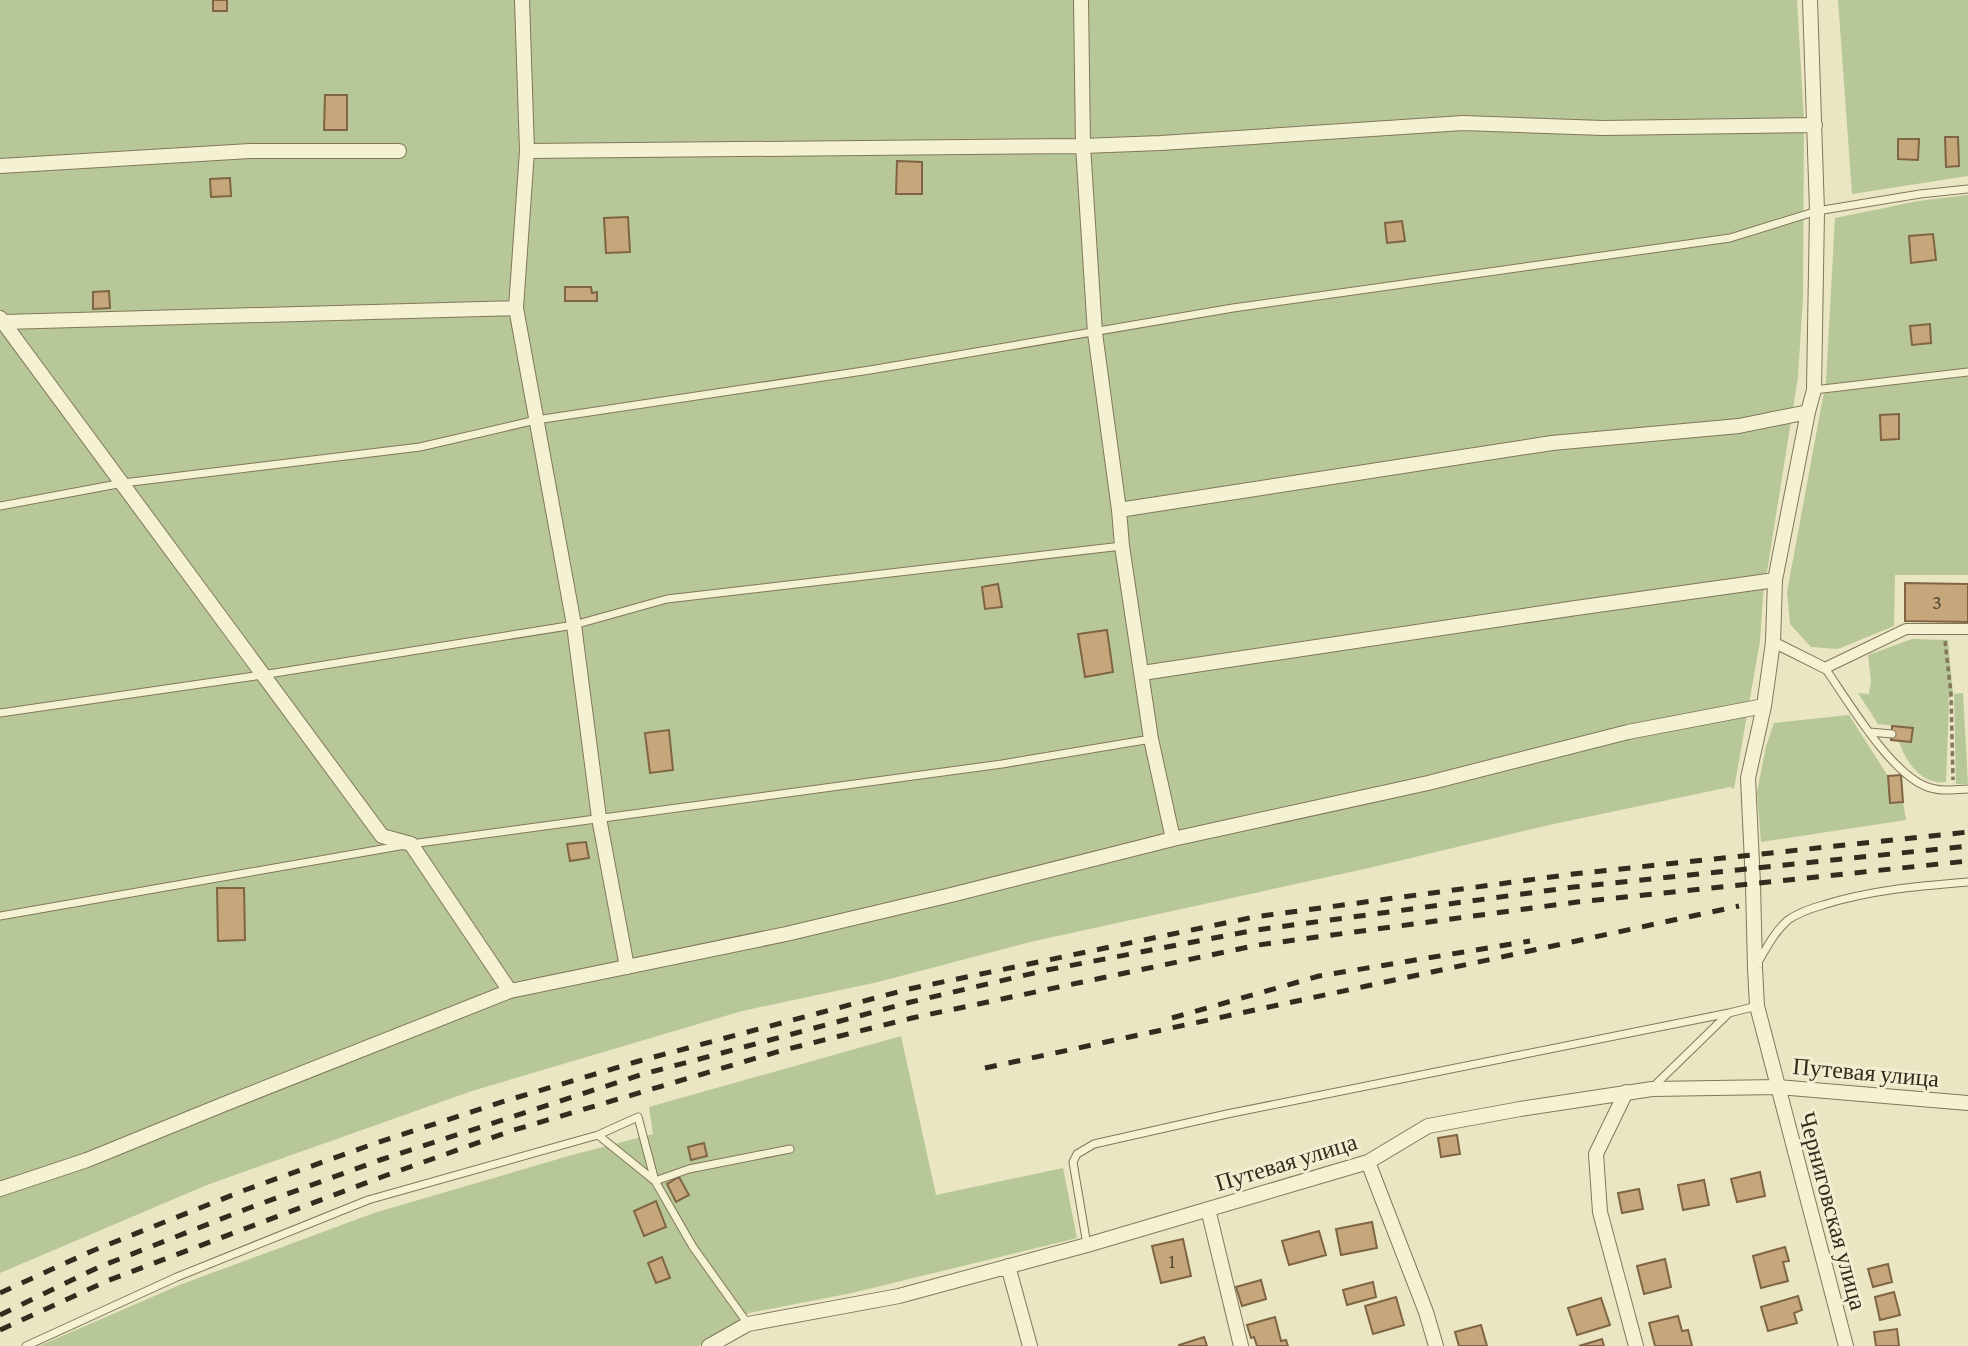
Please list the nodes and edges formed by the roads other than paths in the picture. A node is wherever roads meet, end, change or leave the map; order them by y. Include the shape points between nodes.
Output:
1 (522, 0) edge
2 (1081, 0) edge
3 (1810, 0) edge
4 (1815, 125) junction
5 (1083, 146) junction
6 (399, 151) dead end
7 (527, 151) junction
8 (0, 166) edge
9 (1968, 189) edge
10 (1817, 211) junction
11 (516, 308) junction
12 (2, 320) edge
13 (1095, 333) junction
14 (1968, 372) edge
15 (1814, 390) junction
16 (1808, 412) junction
17 (536, 420) junction
18 (123, 484) junction
19 (0, 506) edge
20 (1119, 510) junction
21 (1122, 546) junction
22 (1775, 580) junction
23 (574, 625) junction
24 (1968, 629) edge
25 (1773, 642) junction
26 (1825, 668) junction
27 (1142, 673) junction
28 (262, 675) junction
29 (1764, 706) junction
30 (0, 713) edge
31 (1870, 732) junction
32 (1892, 734) dead end
33 (1151, 739) junction
34 (1968, 789) edge
35 (599, 818) junction
36 (1173, 839) junction
37 (411, 844) junction
38 (1968, 882) edge
39 (0, 916) edge
40 (627, 967) junction
41 (1755, 968) junction
42 (510, 990) junction
43 (1757, 1006) junction
44 (1729, 1013) junction
45 (1777, 1087) junction
46 (1652, 1089) junction
47 (1626, 1092) junction
48 (1968, 1103) edge
49 (598, 1135) junction
50 (790, 1149) dead end
51 (1368, 1162) junction
52 (655, 1181) junction
53 (0, 1189) edge
54 (1208, 1209) junction
55 (1087, 1245) junction
56 (1008, 1266) junction
57 (748, 1324) junction
58 (26, 1346) edge
59 (711, 1346) edge
60 (1030, 1346) edge
61 (1241, 1346) edge
62 (1436, 1346) edge
63 (1636, 1346) edge
64 (1846, 1346) edge

1 - 7 street
2 - 5 street
3 - 4 street, Черниговская улица
4 - 5 street via 1603,128 1463,123
4 - 10 street, Черниговская улица
5 - 7 street
5 - 13 street
6 - 8 street via 250,151
7 - 11 street
9 - 10 lane
10 - 13 lane via 1730,237 1247,306
10 - 15 street, Черниговская улица
11 - 12 street
11 - 17 street
12 - 18 street
13 - 17 lane
13 - 20 street
14 - 15 lane
15 - 16 street, Черниговская улица
16 - 20 street via 1740,426 1552,443
16 - 22 street, Черниговская улица
17 - 18 lane via 420,447
17 - 23 street
18 - 19 lane
18 - 28 street
20 - 21 street
21 - 23 lane via 667,599
21 - 27 street
22 - 25 street, Черниговская улица
22 - 27 street
23 - 28 lane
23 - 35 street
24 - 26 street via 1906,629
25 - 26 street
25 - 29 street, Черниговская улица
26 - 31 lane
27 - 33 street
28 - 30 lane
28 - 37 street via 382,836
29 - 36 street via 1628,732 1427,783
29 - 41 street, Черниговская улица via 1748,778
31 - 32 lane
31 - 34 lane via 1903,771 1924,786
33 - 35 lane via 1002,764
33 - 36 street
35 - 37 lane
35 - 40 street
36 - 40 street via 786,934
37 - 39 lane
37 - 42 street
38 - 41 lane via 1882,891 1810,909 1789,919
40 - 42 street
41 - 43 street, Черниговская улица
42 - 53 street via 88,1160
43 - 44 lane
43 - 45 street, Черниговская улица
44 - 46 lane
44 - 55 lane via 1094,1144 1073,1162
45 - 46 street, Путевая улица
45 - 48 street, Путевая улица
45 - 64 street, Черниговская улица
46 - 47 street, Путевая улица
47 - 51 street, Путевая улица via 1428,1126
47 - 63 street via 1596,1154 1600,1212
49 - 52 lane
49 - 52 lane via 638,1118
49 - 58 lane via 368,1200 177,1277
50 - 52 lane via 689,1168
51 - 54 street, Путевая улица
51 - 62 street
52 - 57 lane via 693,1247
54 - 55 street, Путевая улица
54 - 61 street
55 - 56 street, Путевая улица
56 - 57 street, Путевая улица via 899,1296
56 - 60 street
57 - 59 street, Путевая улица

